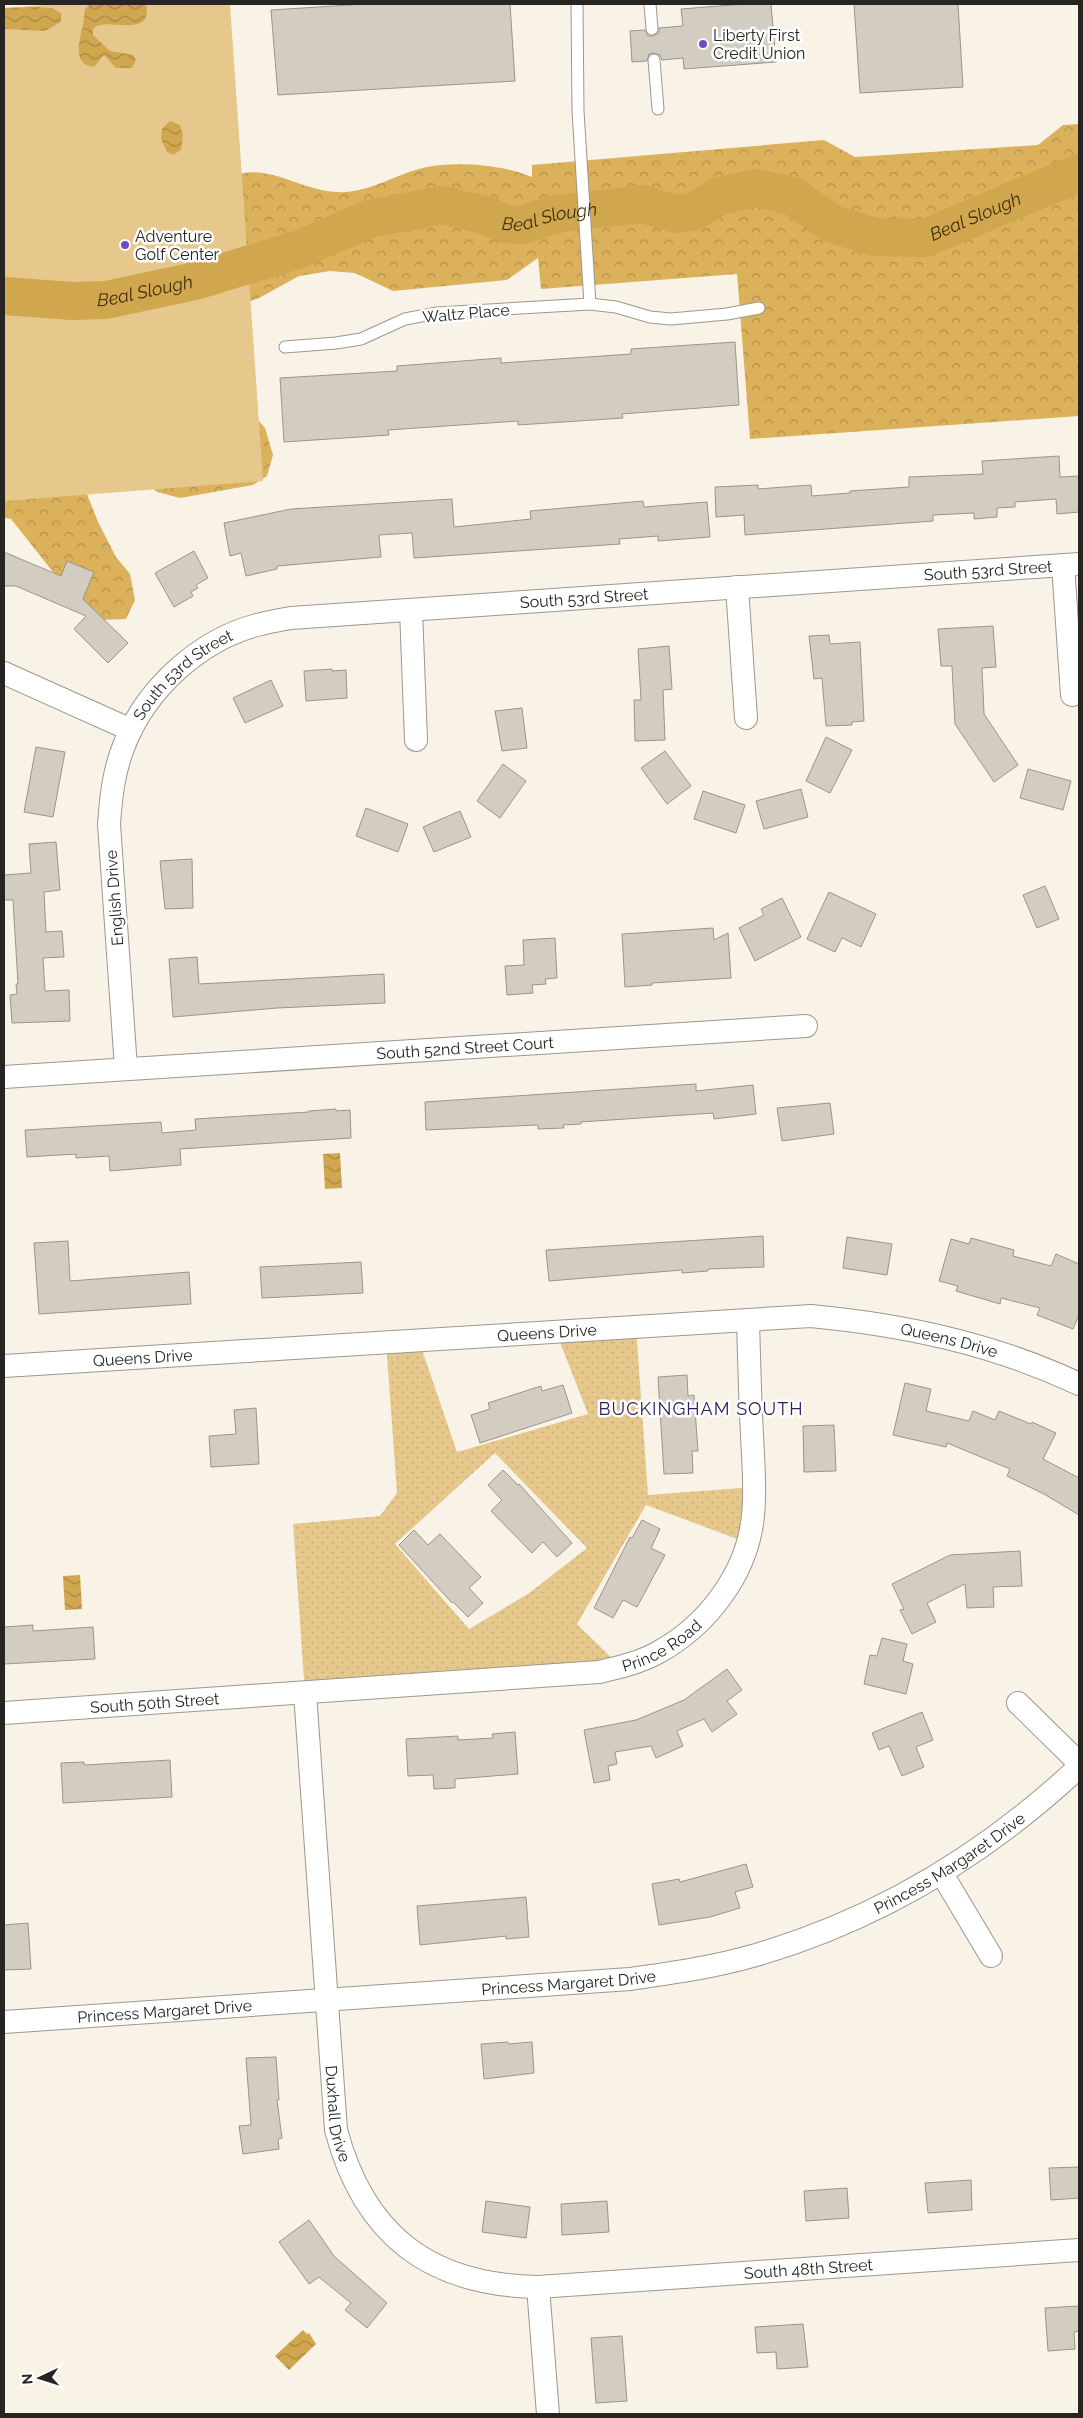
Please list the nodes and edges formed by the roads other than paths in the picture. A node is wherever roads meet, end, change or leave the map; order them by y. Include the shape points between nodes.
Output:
1 (577, 4) edge
2 (650, 4) edge
3 (652, 29) dead end
4 (654, 60) dead end
5 (658, 110) dead end
6 (590, 304) junction
7 (758, 308) dead end
8 (285, 347) dead end
9 (1071, 565) edge
10 (737, 587) junction
11 (411, 610) junction
12 (4, 673) edge
13 (1072, 695) dead end
14 (746, 718) dead end
15 (131, 730) junction
16 (416, 740) dead end
17 (806, 1026) dead end
18 (126, 1068) junction
19 (4, 1077) edge
20 (748, 1320) junction
21 (4, 1366) edge
22 (1079, 1384) edge
23 (305, 1693) junction
24 (1018, 1703) dead end
25 (4, 1713) edge
26 (1079, 1763) edge
27 (1079, 1767) edge
28 (942, 1874) junction
29 (992, 1956) dead end
30 (326, 2000) junction
31 (4, 2022) edge
32 (1079, 2250) edge
33 (538, 2287) junction
34 (548, 2414) edge

1 - 6 lane via 578,111
2 - 3 lane
4 - 5 lane
6 - 7 lane, Waltz Place via 672,319
6 - 8 lane, Waltz Place via 424,315 361,339
9 - 10 street, South 53rd Street
9 - 13 street
10 - 11 street, South 53rd Street
10 - 14 street
11 - 15 street, South 53rd Street via 291,618 256,625 225,637 196,654 171,675 149,700
11 - 16 street
12 - 15 street
15 - 18 street, English Drive via 119,759 111,792 109,824
17 - 18 street, South 52nd Street Court
18 - 19 street, South 52nd Street Court
20 - 21 street, Queens Drive
20 - 22 street, Queens Drive via 811,1316 874,1322 937,1334 999,1352
20 - 23 street, Prince Road via 755,1487 752,1525 736,1573 722,1596 680,1639 632,1664 599,1672
23 - 25 street, South 50th Street
23 - 30 street, Duxhall Drive
24 - 26 street
27 - 28 street, Princess Margaret Drive via 1043,1801
28 - 29 street
28 - 30 street, Princess Margaret Drive via 882,1907 820,1934 755,1955 687,1971 630,1979
30 - 31 street, Princess Margaret Drive
30 - 33 street, Duxhall Drive via 336,2130 344,2162 376,2218 421,2257 450,2272 481,2283
32 - 33 street, South 48th Street
33 - 34 street

